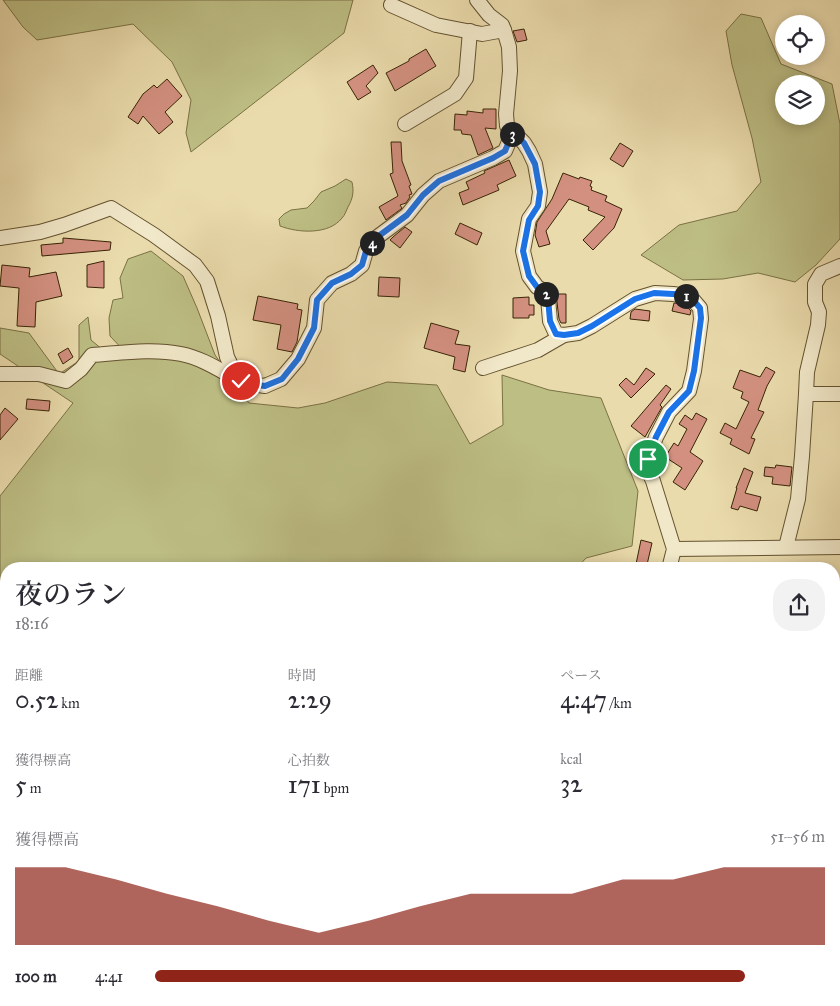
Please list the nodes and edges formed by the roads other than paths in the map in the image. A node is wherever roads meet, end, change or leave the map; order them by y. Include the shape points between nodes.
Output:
1 (477, 0) edge
2 (391, 5) dead end
3 (504, 30) junction
4 (470, 32) junction
5 (405, 124) dead end
6 (513, 132) junction
7 (0, 238) edge
8 (840, 266) edge
9 (564, 335) junction
10 (483, 368) dead end
11 (0, 374) edge
12 (241, 381) junction
13 (806, 394) junction
14 (840, 394) edge
15 (840, 546) edge
16 (786, 547) junction
17 (674, 549) junction
18 (671, 562) edge

1 - 3 street
2 - 4 street via 436,25
3 - 4 street via 482,34
3 - 6 street via 510,71 507,126
4 - 5 street via 466,78 455,94
6 - 9 street via 524,143 535,164 540,192 538,206 529,220 523,251 529,276 548,298 550,321 556,334
6 - 12 street via 505,151 439,181 407,215 376,238 366,251 362,265 332,283 317,300 314,328 298,359 282,379 265,386
7 - 12 street via 40,232 111,208 195,265 207,281 227,358
8 - 13 street via 821,274 815,284 818,325 806,372
9 - 10 street via 538,350
9 - 17 street via 578,333 635,299 654,293 687,296 700,308 689,391 669,412 648,459 648,470
11 - 12 street via 39,374 66,381 92,355 155,351 202,361
13 - 14 street
13 - 16 street via 798,499
15 - 16 street
16 - 17 street
17 - 18 street

